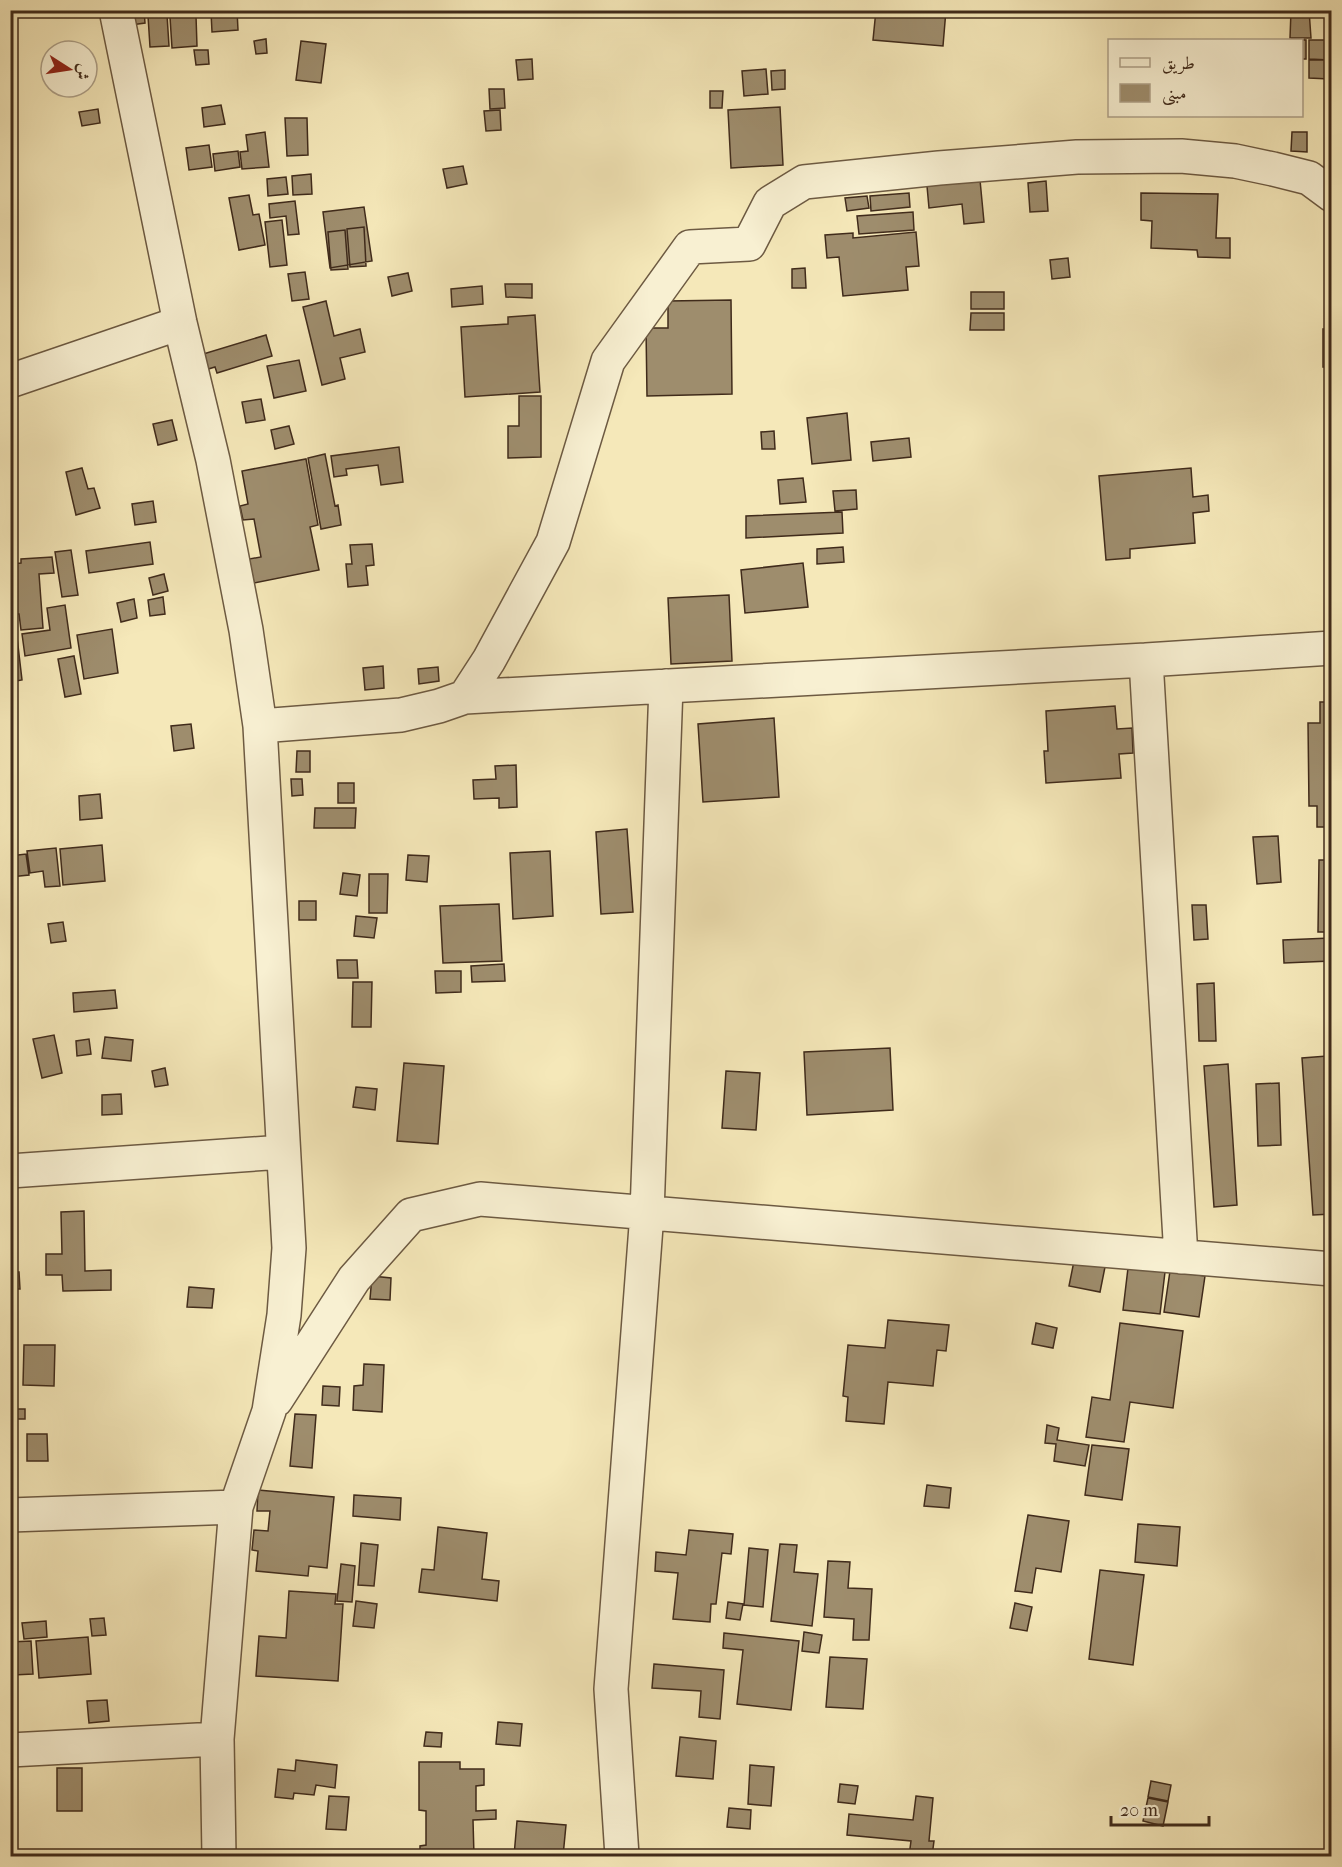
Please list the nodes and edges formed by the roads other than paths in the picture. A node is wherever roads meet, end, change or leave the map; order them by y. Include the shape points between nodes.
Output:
1 (116, 10) edge
2 (1332, 195) edge
3 (180, 322) junction
4 (10, 381) edge
5 (1332, 648) edge
6 (1146, 660) junction
7 (666, 686) junction
8 (465, 696) junction
9 (260, 726) junction
10 (283, 1152) junction
11 (10, 1171) edge
12 (647, 1213) junction
13 (1181, 1257) junction
14 (1332, 1269) edge
15 (269, 1411) junction
16 (236, 1507) junction
17 (10, 1515) edge
18 (217, 1739) junction
19 (10, 1750) edge
20 (219, 1857) edge
21 (622, 1857) edge

1 - 3 street
2 - 8 street via 1309,178 1235,160 1181,156 1077,157 804,182 770,203 749,244 690,248 608,361 553,542
3 - 4 street
3 - 9 street via 213,460
5 - 6 street
6 - 7 street
6 - 13 street
7 - 8 street
7 - 12 street
8 - 9 street via 401,715
9 - 10 street
10 - 11 street
10 - 15 street via 289,1248 284,1315
12 - 13 street
12 - 15 street via 480,1199 411,1215 354,1279
12 - 21 street via 611,1689
13 - 14 street
15 - 16 street
16 - 17 street
16 - 18 street
18 - 19 street
18 - 20 street

